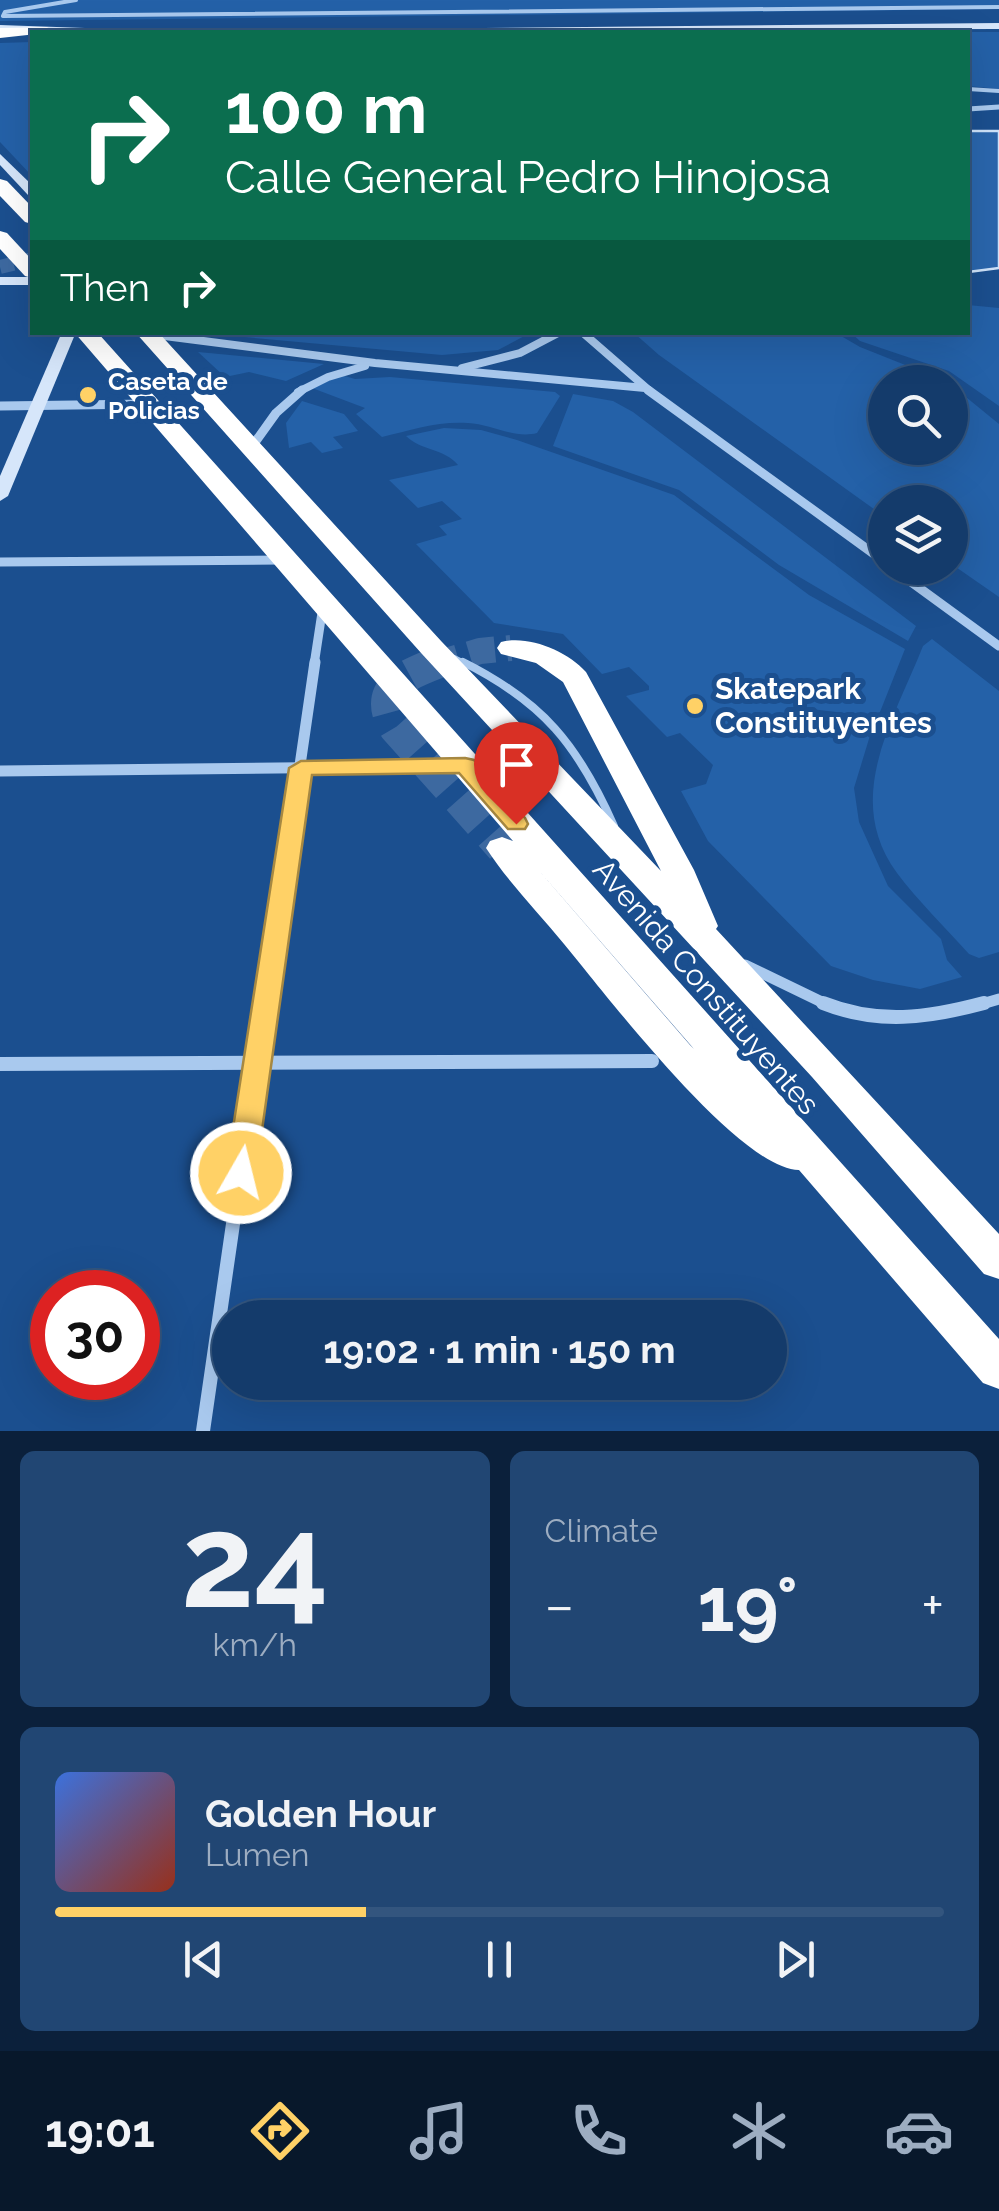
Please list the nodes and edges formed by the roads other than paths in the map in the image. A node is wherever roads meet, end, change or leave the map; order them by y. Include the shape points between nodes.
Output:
1 (76, 0) edge
2 (959, 0) edge
3 (969, 8) junction
4 (999, 8) edge
5 (999, 26) edge
6 (449, 30) edge
7 (0, 32) edge
8 (30, 32) edge
9 (30, 32) edge
10 (30, 36) edge
11 (970, 89) edge
12 (999, 91) edge
13 (999, 107) edge
14 (970, 109) edge
15 (0, 158) edge
16 (0, 185) edge
17 (30, 190) edge
18 (30, 216) edge
19 (0, 237) edge
20 (8, 257) edge
21 (30, 271) edge
22 (0, 281) edge
23 (30, 281) edge
24 (68, 335) edge
25 (88, 335) edge
26 (149, 335) edge
27 (162, 335) edge
28 (554, 335) edge
29 (585, 335) edge
30 (375, 364) junction
31 (452, 370) junction
32 (645, 388) junction
33 (149, 404) junction
34 (0, 406) edge
35 (36, 406) junction
36 (252, 446) junction
37 (0, 496) edge
38 (868, 550) edge
39 (288, 560) junction
40 (0, 562) edge
41 (915, 585) edge
42 (324, 600) junction
43 (999, 646) edge
44 (511, 648) tunnel mouth
45 (465, 766) junction
46 (301, 768) junction
47 (0, 771) edge
48 (502, 848) tunnel mouth
49 (710, 947) junction
50 (999, 999) edge
51 (652, 1061) dead end
52 (257, 1062) junction
53 (0, 1064) edge
54 (823, 1172) junction
55 (999, 1262) edge
56 (999, 1370) edge
57 (202, 1431) edge

1 - 3 lane via 3,16
2 - 3 lane
3 - 4 lane
5 - 6 street
7 - 8 highway
7 - 9 street
7 - 10 street
11 - 12 lane
13 - 14 street
15 - 17 street
16 - 18 highway
19 - 20 highway
20 - 21 highway
22 - 23 street
24 - 35 street
25 - 33 highway, Avenida Constituyentes
26 - 36 highway, Avenida Constituyentes
27 - 30 street
28 - 31 street via 520,353
29 - 32 street
30 - 31 street
30 - 36 street via 298,389
31 - 32 street
32 - 38 street
33 - 35 street
33 - 39 highway, Avenida Constituyentes
34 - 35 street
35 - 37 street
36 - 49 highway, Avenida Constituyentes
39 - 40 street
39 - 42 highway, Avenida Constituyentes
41 - 43 street
42 - 45 highway, Avenida Constituyentes
42 - 46 street
44 - 49 highway via 551,659 576,678
45 - 46 street
45 - 54 highway, Avenida Constituyentes
46 - 47 street
46 - 52 street
48 - 54 highway via 708,1087 746,1124
49 - 50 street via 859,1018 914,1021
49 - 55 highway, Avenida Constituyentes
51 - 52 street
52 - 53 street
52 - 57 street
54 - 56 highway, Avenida Constituyentes

